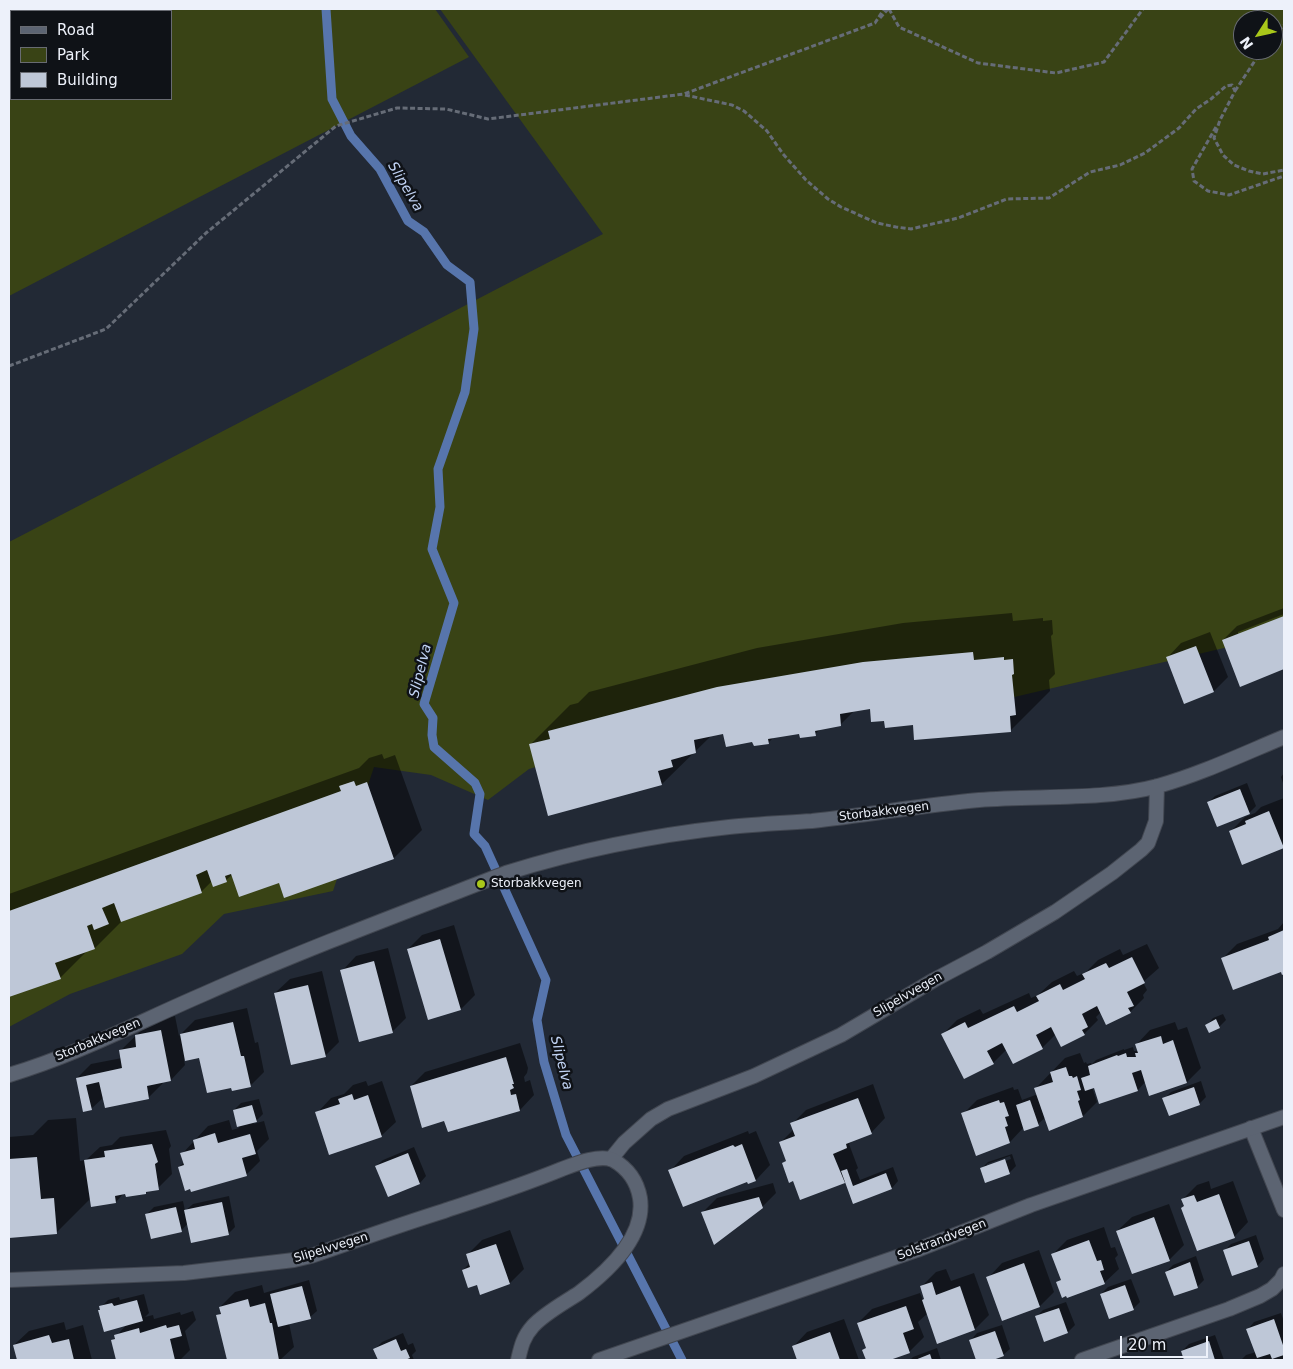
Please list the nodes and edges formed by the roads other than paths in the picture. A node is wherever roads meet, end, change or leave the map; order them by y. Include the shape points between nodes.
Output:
1 (1284, 737) edge
2 (1157, 786) junction
3 (9, 1075) edge
4 (1284, 1117) edge
5 (1251, 1128) junction
6 (611, 1159) junction
7 (1284, 1210) edge
8 (1284, 1274) edge
9 (9, 1280) edge
10 (518, 1360) edge
11 (599, 1360) edge
12 (1082, 1360) edge

1 - 2 street, Storbakkvegen
2 - 3 street, Storbakkvegen via 1096,794 977,800 822,820 729,827 650,839 550,860 506,873 321,945 68,1054
2 - 6 street, Slipelvvegen via 1156,821 1148,843 1055,912 841,1035 754,1076 660,1114 638,1130
4 - 5 street, Solstrandvegen
5 - 7 street
5 - 11 street, Solstrandvegen via 1032,1205 917,1250
6 - 9 street, Slipelvvegen via 575,1164 294,1260 184,1273
6 - 10 street via 628,1170 638,1185 638,1223 620,1255 595,1280 533,1326 522,1340
8 - 12 street via 1272,1289 1260,1296

